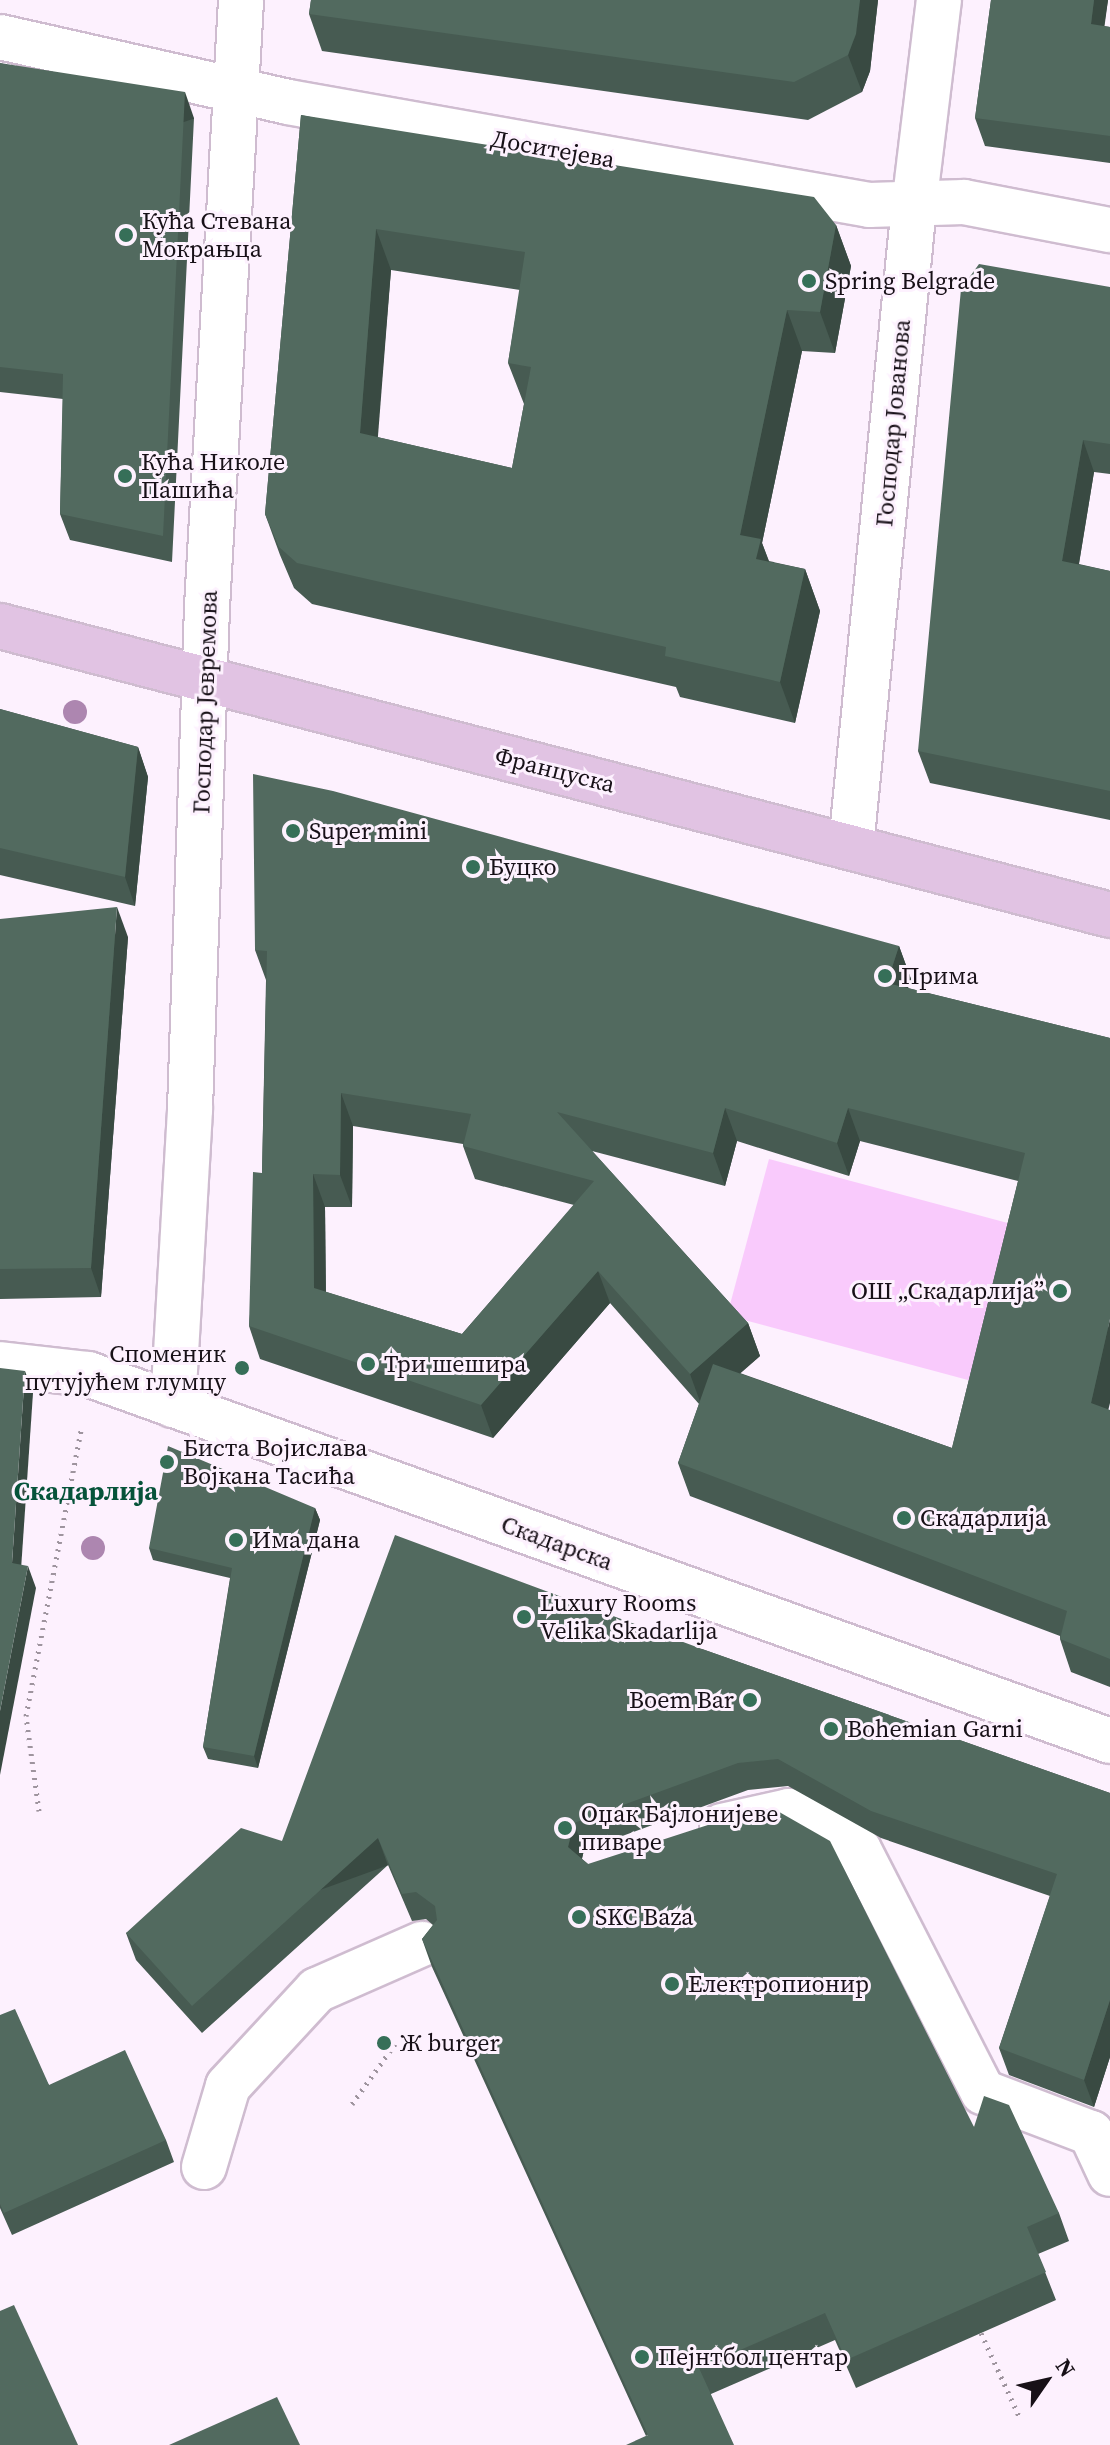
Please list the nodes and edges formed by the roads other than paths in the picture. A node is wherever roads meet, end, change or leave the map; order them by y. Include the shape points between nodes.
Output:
1 (241, 0) edge
2 (939, 0) edge
3 (0, 37) edge
4 (235, 90) junction
5 (914, 206) junction
6 (1110, 230) edge
7 (0, 626) edge
8 (205, 681) junction
9 (851, 846) junction
10 (1110, 915) edge
11 (0, 1364) edge
12 (173, 1405) junction
13 (1110, 1741) edge
14 (686, 1838) edge
15 (422, 1944) edge
16 (204, 2167) dead end
17 (1110, 2174) edge

1 - 4 street, Господар Јевремова
2 - 5 street, Господар Јованова
3 - 4 street, Доситејева
4 - 5 street, Доситејева via 869,205
4 - 8 street, Господар Јевремова
5 - 6 street, Доситејева via 964,202
5 - 9 street, Господар Јованова
7 - 8 main road, Француска
8 - 9 main road, Француска
8 - 12 street, Господар Јевремова
9 - 10 main road, Француска
11 - 12 street, Скадарска via 91,1375
12 - 13 street, Скадарска
14 - 17 street via 756,1814 789,1811 859,1850 983,2092 1091,2133
15 - 16 street via 317,1990 228,2086

